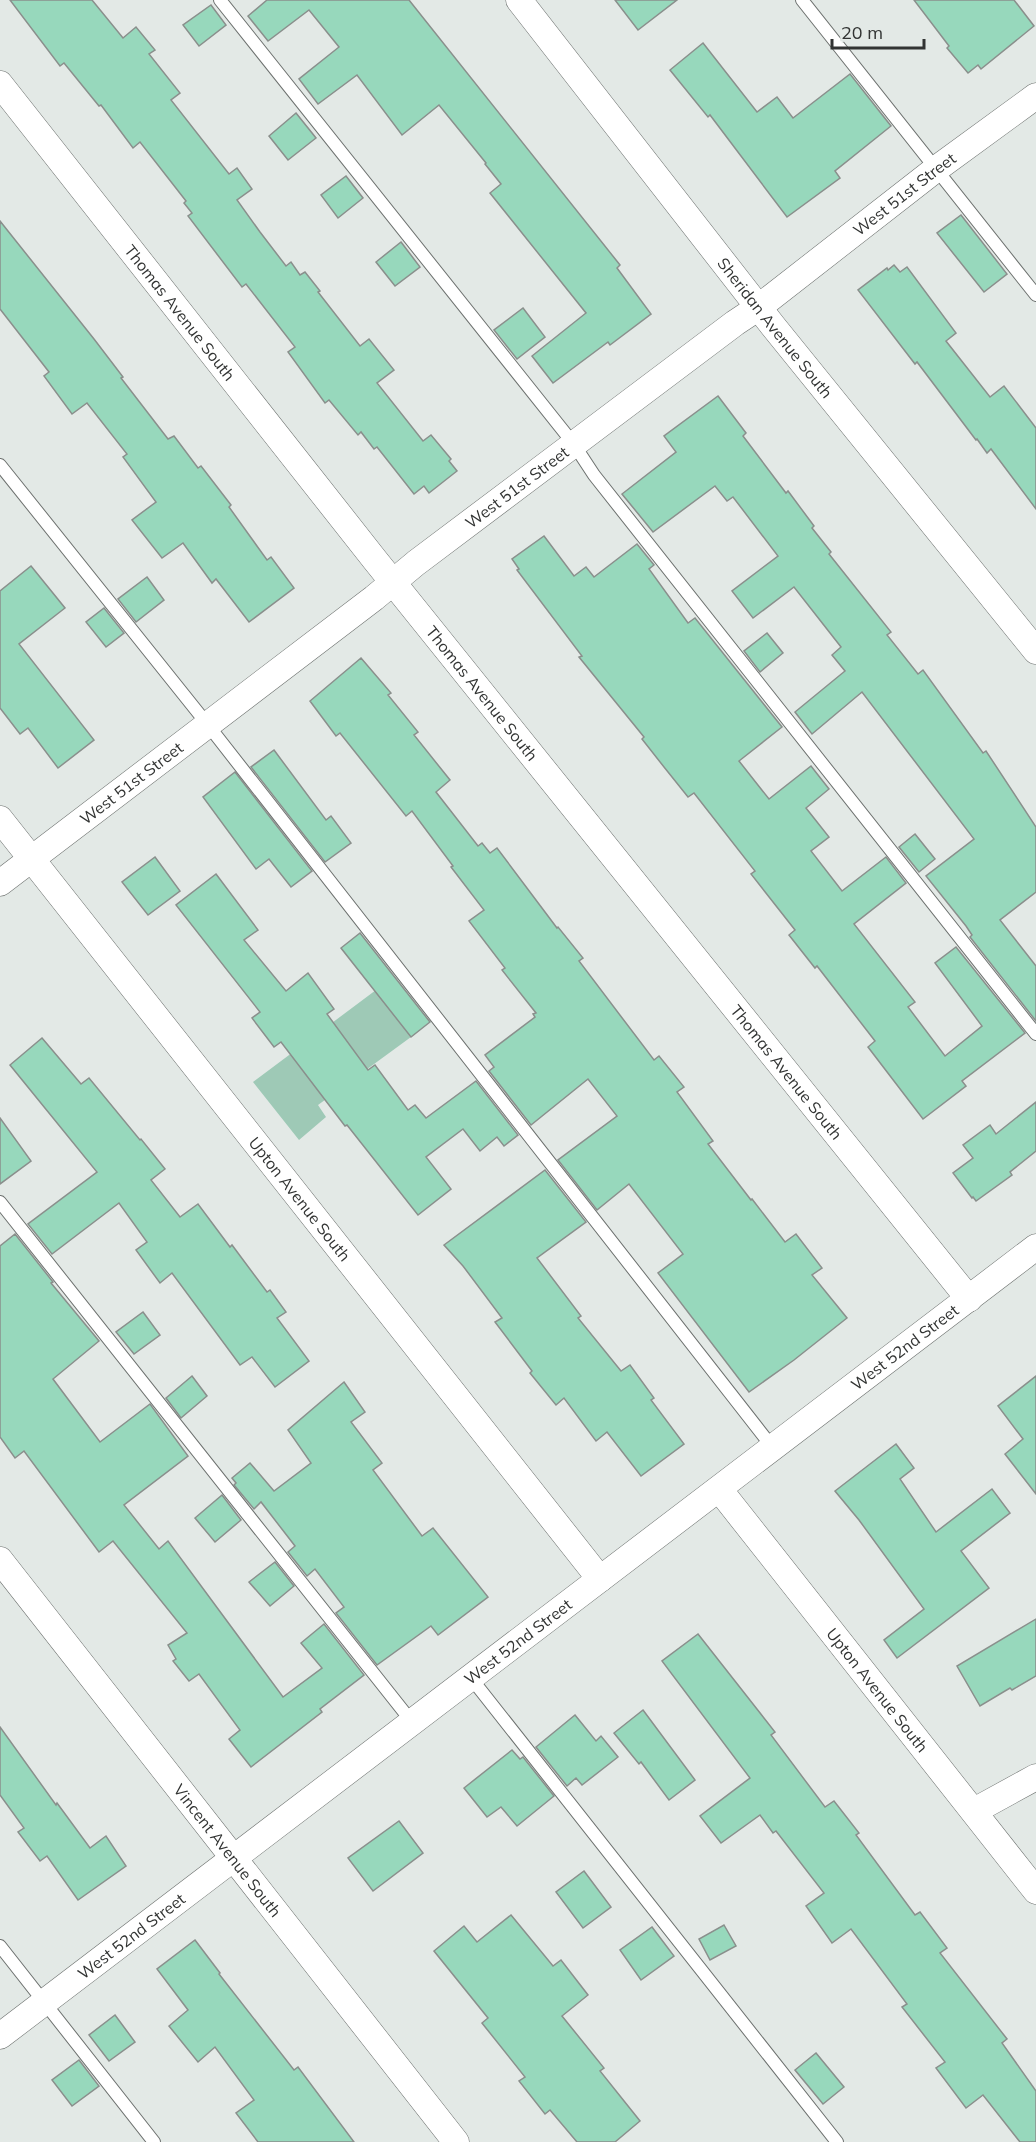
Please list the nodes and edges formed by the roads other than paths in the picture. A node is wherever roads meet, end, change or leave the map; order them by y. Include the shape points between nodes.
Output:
1 (220, 0) edge
2 (519, 0) edge
3 (802, 0) edge
4 (0, 84) edge
5 (1036, 96) edge
6 (936, 169) junction
7 (1036, 296) edge
8 (759, 307) junction
9 (573, 443) junction
10 (0, 465) edge
11 (392, 582) junction
12 (1036, 651) edge
13 (208, 725) junction
14 (0, 819) edge
15 (32, 859) junction
16 (0, 884) edge
17 (1036, 1034) edge
18 (0, 1202) edge
19 (1036, 1247) edge
20 (969, 1299) junction
21 (773, 1448) junction
22 (719, 1489) junction
23 (0, 1560) edge
24 (600, 1579) junction
25 (471, 1678) junction
26 (412, 1722) junction
27 (1036, 1777) edge
28 (974, 1811) junction
29 (234, 1858) junction
30 (1036, 1891) edge
31 (0, 1946) edge
32 (44, 2002) junction
33 (0, 2036) edge
34 (154, 2142) edge
35 (456, 2142) edge
36 (837, 2142) edge

1 - 9 lane
2 - 8 street, Sheridan Avenue South
3 - 6 lane
4 - 11 street, Thomas Avenue South
5 - 6 street, West 51st Street
6 - 7 lane
6 - 8 street, West 51st Street
8 - 9 street, West 51st Street
8 - 12 street, Sheridan Avenue South
9 - 11 street, West 51st Street
9 - 17 lane via 594,476
10 - 13 lane
11 - 13 street, West 51st Street
11 - 20 street, Thomas Avenue South
13 - 15 street, West 51st Street
13 - 21 lane
14 - 15 street, Upton Avenue South
15 - 16 street, West 51st Street
15 - 24 street, Upton Avenue South
18 - 26 lane
19 - 20 street, West 52nd Street
20 - 21 street, West 52nd Street
21 - 22 street, West 52nd Street
22 - 24 street, West 52nd Street
22 - 28 street, Upton Avenue South
23 - 29 street, Vincent Avenue South
24 - 25 street, West 52nd Street
25 - 26 street, West 52nd Street
25 - 36 lane
26 - 29 street, West 52nd Street
27 - 28 street
28 - 30 street, Upton Avenue South
29 - 32 street, West 52nd Street
29 - 35 street, Vincent Avenue South
31 - 32 lane
32 - 33 street, West 52nd Street
32 - 34 lane

